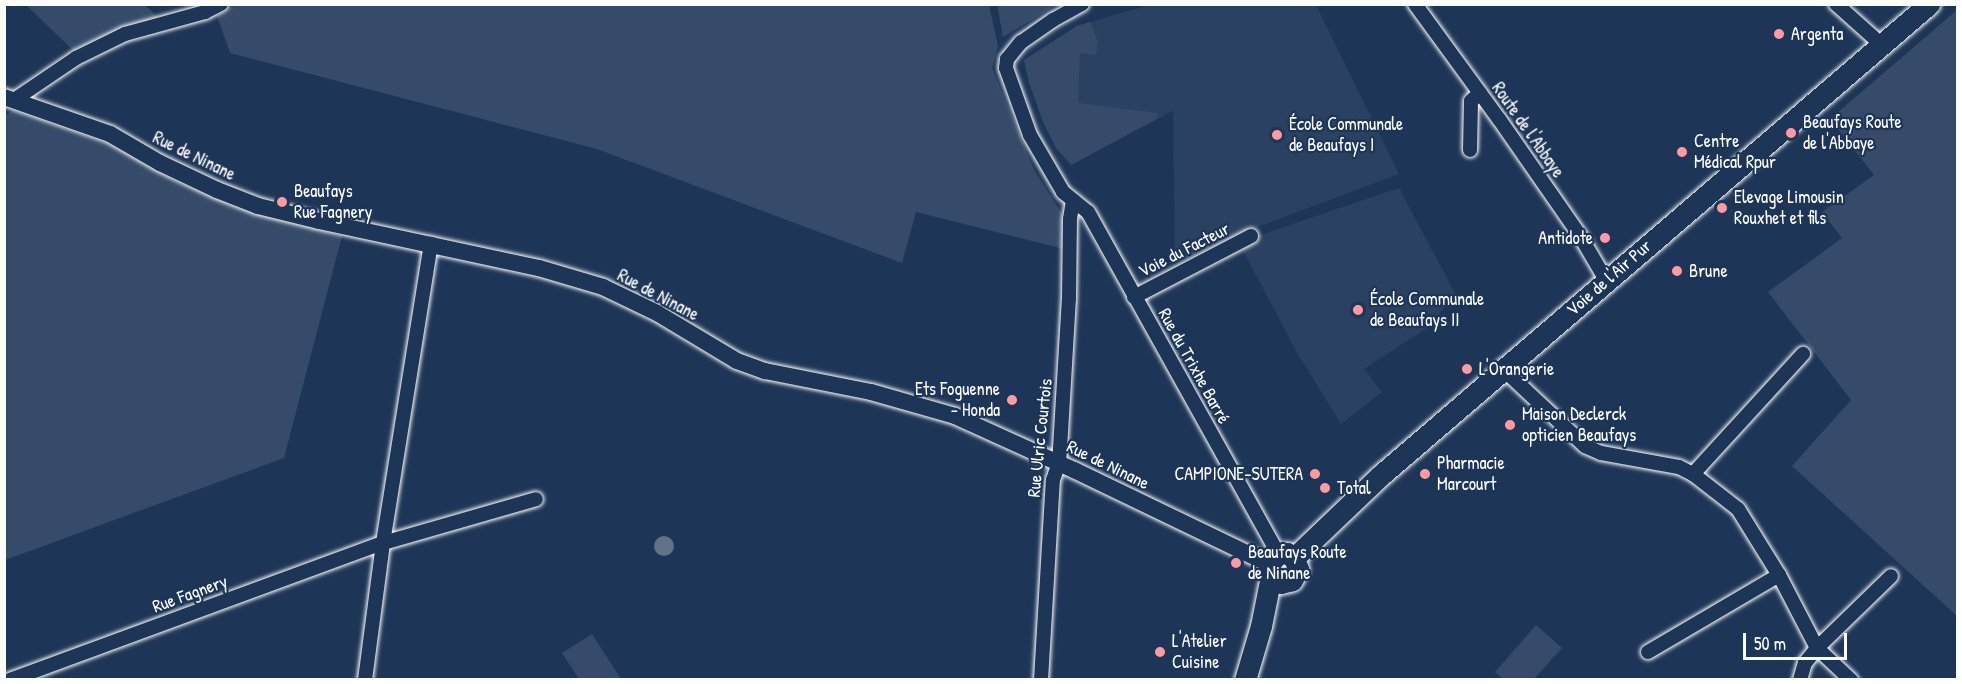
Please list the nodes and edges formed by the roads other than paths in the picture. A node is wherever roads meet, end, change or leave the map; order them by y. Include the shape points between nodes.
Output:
1 (221, 4) edge
2 (1082, 4) edge
3 (1415, 4) edge
4 (1836, 4) edge
5 (1929, 4) edge
6 (1882, 45) junction
7 (1480, 93) junction
8 (9, 99) edge
9 (1470, 150) dead end
10 (1073, 200) junction
11 (1251, 236) dead end
12 (431, 244) junction
13 (1606, 280) junction
14 (1134, 297) junction
15 (1803, 354) dead end
16 (1503, 369) junction
17 (1059, 463) junction
18 (1692, 474) junction
19 (536, 499) dead end
20 (383, 543) junction
21 (1279, 567) junction
22 (1779, 575) junction
23 (1891, 576) dead end
24 (1817, 648) junction
25 (1648, 652) dead end
26 (10, 680) edge
27 (365, 680) edge
28 (1041, 680) edge
29 (1245, 680) edge
30 (1800, 680) edge
31 (1851, 680) edge

1 - 8 street via 117,38
2 - 10 street, Rue du Trixhe Barré via 1021,42 1007,59 1006,68 1030,135 1063,192
3 - 7 street, Route de l'Abbaye
4 - 6 street
5 - 6 main road, Voie de l'Air Pur
6 - 13 main road, Voie de l'Air Pur
7 - 9 street via 1471,100
7 - 13 street, Route de l'Abbaye via 1579,234
8 - 12 street, Rue de Ninane via 110,134 169,167 258,206
10 - 14 street, Rue du Trixhe Barré via 1088,212
10 - 17 street, Rue Ulric Courtois
11 - 14 street, Voie du Facteur
12 - 17 street, Rue de Ninane via 603,287 657,313 737,361 955,416
12 - 20 street
13 - 16 main road, Voie de l'Air Pur
14 - 21 street, Rue du Trixhe Barré
15 - 18 street
16 - 18 street via 1585,446 1601,453 1679,467
16 - 21 main road, Voie de l'Air Pur
17 - 21 street, Rue de Ninane
17 - 28 street, Rue Ulric Courtois via 1053,480
18 - 22 street via 1738,509
19 - 20 street, Rue Fagnery
20 - 26 street, Rue Fagnery
20 - 27 street
21 - 29 main road
22 - 24 street
22 - 25 street
23 - 24 street
24 - 30 street via 1805,663
24 - 31 street

